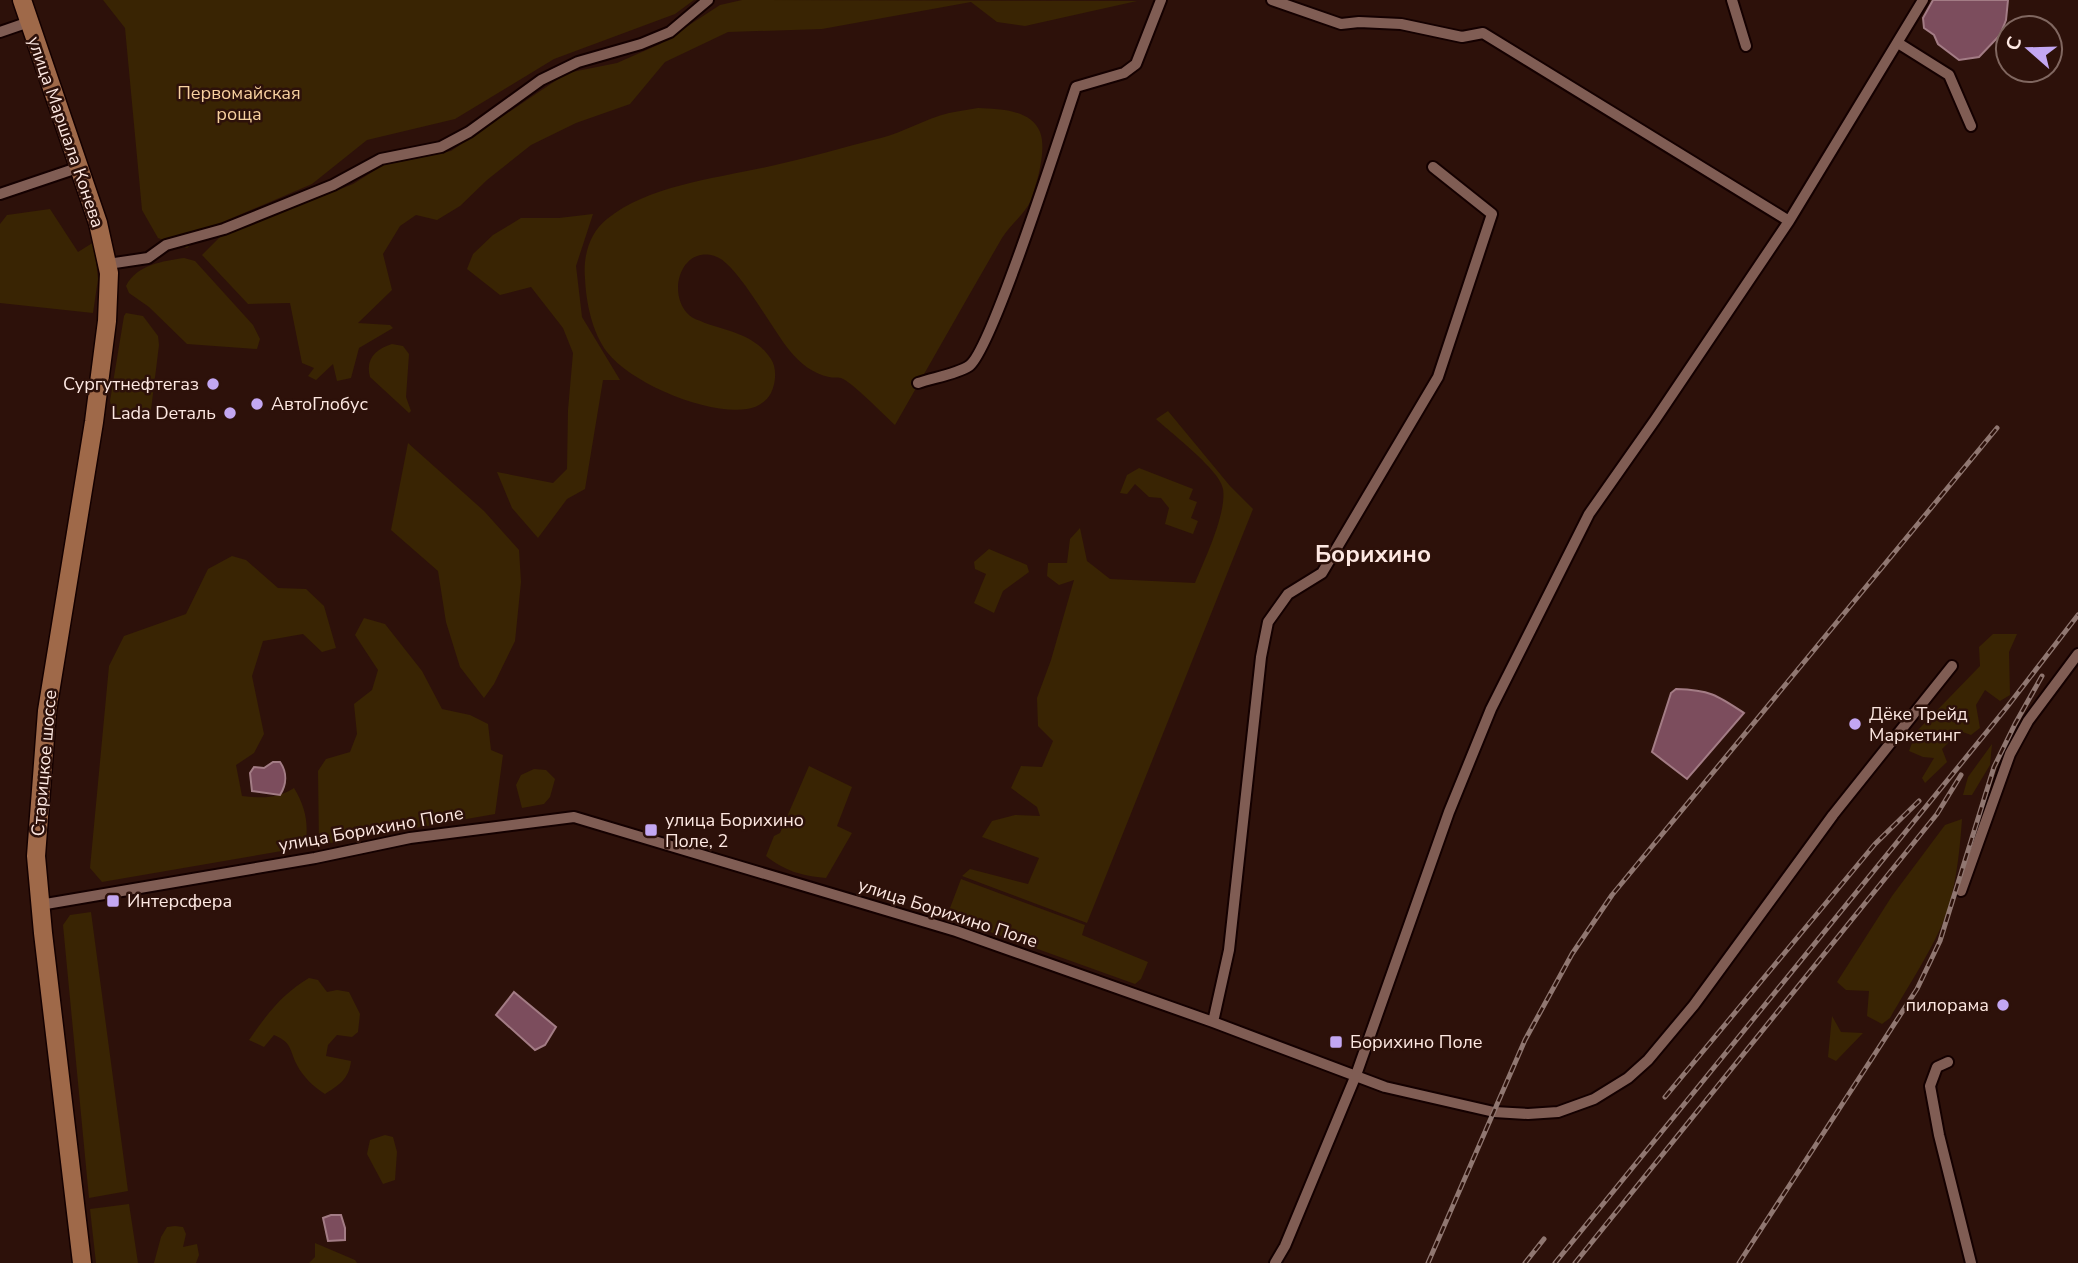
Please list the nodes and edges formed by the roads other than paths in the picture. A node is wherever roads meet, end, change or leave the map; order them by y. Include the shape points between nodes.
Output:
1 (22, 0) edge
2 (708, 0) edge
3 (1161, 0) edge
4 (1272, 0) edge
5 (1732, 0) edge
6 (1923, 0) edge
7 (29, 22) junction
8 (0, 32) edge
9 (1898, 43) junction
10 (1746, 46) dead end
11 (1970, 127) dead end
12 (80, 167) junction
13 (1433, 167) dead end
14 (0, 194) edge
15 (1789, 221) junction
16 (108, 264) junction
17 (918, 383) dead end
18 (2078, 654) edge
19 (1952, 666) dead end
20 (1961, 891) dead end
21 (40, 905) junction
22 (1213, 1022) junction
23 (1948, 1062) dead end
24 (1356, 1075) junction
25 (82, 1263) edge
26 (1275, 1263) edge
27 (1971, 1263) edge

1 - 7 main road, улица Маршала Конева
2 - 16 street via 670,32 578,62 541,80 441,147 381,159 333,185 224,229 166,245 148,258
3 - 17 street via 1136,64 1124,73 1076,87 1023,242 970,365
4 - 15 street via 1341,24 1401,24 1461,37 1483,33
5 - 10 street
6 - 9 street
7 - 8 street
7 - 12 main road, улица Маршала Конева
9 - 11 street via 1949,75
9 - 15 street
12 - 14 street
12 - 16 main road, улица Маршала Конева
13 - 22 street via 1492,214 1438,377 1322,573 1288,594 1269,622 1261,657 1229,950
15 - 24 street via 1589,514 1491,709 1449,812
16 - 21 main road, Старицкое шоссе via 107,321 94,422 47,711 36,856
18 - 20 street via 2028,721 2010,754
19 - 24 street, улица Борихино Поле via 1865,774 1694,1005 1628,1078 1583,1105 1558,1112 1511,1114 1436,1100
21 - 22 street, улица Борихино Поле via 411,838 574,817 956,932
21 - 25 main road, Старицкое шоссе
22 - 24 street, улица Борихино Поле
23 - 27 street via 1937,1067 1930,1086
24 - 26 street

